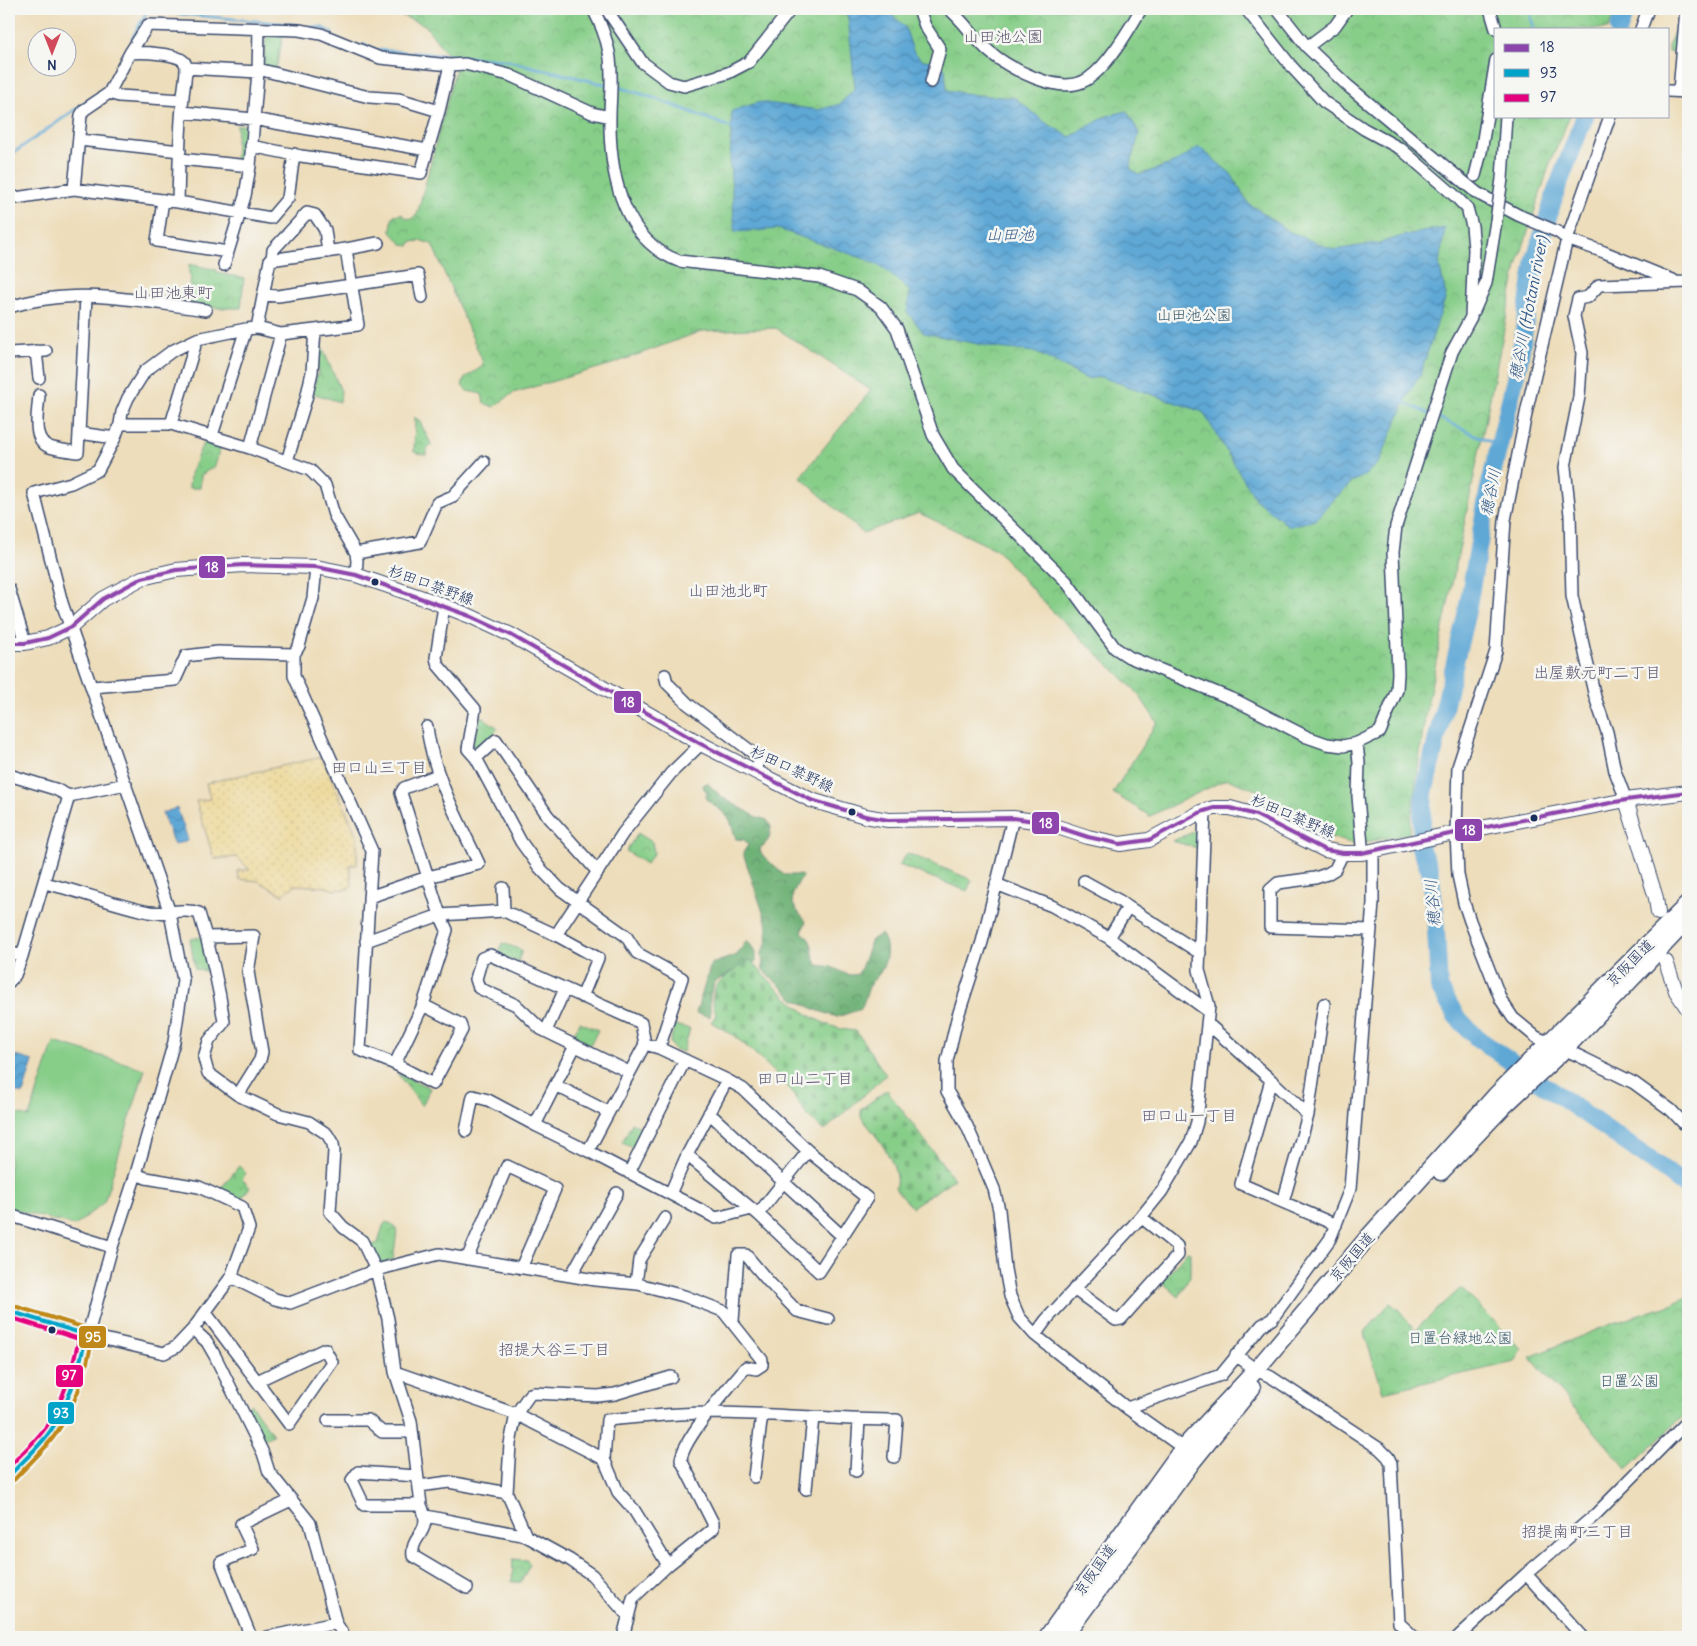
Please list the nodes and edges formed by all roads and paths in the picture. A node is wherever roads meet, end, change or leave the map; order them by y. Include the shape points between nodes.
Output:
1 (791, 9) edge
2 (920, 9) edge
3 (949, 9) edge
4 (1141, 9) edge
5 (1246, 9) edge
6 (1277, 9) edge
7 (1347, 9) edge
8 (1490, 9) edge
9 (1648, 9) edge
10 (1686, 9) edge
11 (603, 12) edge
12 (1496, 28) edge
13 (1641, 28) edge
14 (259, 29) junction
15 (1306, 47) junction
16 (130, 53) junction
17 (450, 65) junction
18 (186, 68) junction
19 (258, 70) junction
20 (1494, 72) edge
21 (931, 82) dead end
22 (1678, 91) edge
23 (109, 93) junction
24 (182, 100) junction
25 (439, 111) junction
26 (182, 112) junction
27 (1506, 118) edge
28 (1609, 118) edge
29 (253, 119) junction
30 (610, 122) junction
31 (79, 140) junction
32 (251, 146) junction
33 (426, 150) junction
34 (294, 154) junction
35 (180, 155) junction
36 (250, 166) junction
37 (1475, 176) dead end
38 (74, 190) junction
39 (9, 199) edge
40 (163, 200) junction
41 (178, 202) junction
42 (240, 212) junction
43 (1562, 235) junction
44 (378, 243) dead end
45 (346, 249) junction
46 (228, 252) junction
47 (328, 252) junction
48 (272, 260) junction
49 (224, 265) dead end
50 (1674, 281) junction
51 (1688, 282) edge
52 (352, 284) junction
53 (263, 295) junction
54 (86, 297) junction
55 (422, 297) dead end
56 (9, 307) edge
57 (206, 310) dead end
58 (1471, 317) junction
59 (251, 328) junction
60 (315, 330) junction
61 (281, 334) junction
62 (197, 339) junction
63 (9, 353) edge
64 (39, 378) dead end
65 (40, 396) dead end
66 (120, 424) junction
67 (170, 424) junction
68 (79, 433) junction
69 (212, 435) junction
70 (115, 438) junction
71 (250, 448) junction
72 (287, 461) junction
73 (484, 462) dead end
74 (356, 553) junction
75 (316, 567) junction
76 (356, 575) junction
77 (9, 589) edge
78 (444, 606) junction
79 (71, 627) junction
80 (9, 643) edge
81 (26, 643) junction
82 (294, 654) junction
83 (665, 675) dead end
84 (92, 687) junction
85 (427, 727) dead end
86 (1357, 743) junction
87 (701, 744) junction
88 (476, 758) junction
89 (756, 771) junction
90 (9, 775) edge
91 (438, 775) junction
92 (126, 784) junction
93 (1688, 792) edge
94 (69, 796) junction
95 (1626, 800) junction
96 (1205, 811) junction
97 (1012, 818) junction
98 (1450, 834) junction
99 (1372, 849) junction
100 (1343, 853) junction
101 (598, 872) junction
102 (428, 877) junction
103 (1084, 881) dead end
104 (44, 883) junction
105 (996, 884) junction
106 (503, 888) dead end
107 (369, 897) junction
108 (577, 902) junction
109 (1688, 904) edge
110 (1128, 907) junction
111 (504, 911) junction
112 (170, 913) junction
113 (1658, 913) dead end
114 (440, 915) junction
115 (1688, 919) edge
116 (1371, 930) junction
117 (556, 935) junction
118 (206, 937) junction
119 (1109, 938) junction
120 (366, 941) junction
121 (9, 952) edge
122 (1200, 953) junction
123 (22, 956) junction
124 (1666, 962) dead end
125 (9, 982) edge
126 (565, 989) junction
127 (582, 997) junction
128 (423, 1004) junction
129 (1324, 1004) dead end
130 (1688, 1009) edge
131 (1208, 1017) junction
132 (546, 1031) junction
133 (645, 1044) junction
134 (575, 1046) junction
135 (659, 1048) junction
136 (1553, 1050) junction
137 (685, 1060) junction
138 (394, 1064) junction
139 (629, 1072) junction
140 (727, 1080) junction
141 (1271, 1080) junction
142 (555, 1085) junction
143 (238, 1095) junction
144 (608, 1112) junction
145 (709, 1113) junction
146 (1308, 1115) junction
147 (535, 1125) junction
148 (1688, 1128) edge
149 (466, 1131) dead end
150 (588, 1151) junction
151 (808, 1151) junction
152 (687, 1155) junction
153 (629, 1173) junction
154 (136, 1174) junction
155 (783, 1182) junction
156 (618, 1193) dead end
157 (670, 1194) junction
158 (1283, 1202) junction
159 (755, 1212) junction
160 (9, 1215) edge
161 (1141, 1217) junction
162 (665, 1218) dead end
163 (1336, 1226) junction
164 (842, 1236) junction
165 (112, 1247) junction
166 (467, 1258) junction
167 (520, 1268) junction
168 (376, 1270) junction
169 (571, 1276) junction
170 (232, 1277) junction
171 (636, 1284) junction
172 (1074, 1289) junction
173 (9, 1311) edge
174 (206, 1313) junction
175 (828, 1319) dead end
176 (733, 1322) junction
177 (193, 1329) junction
178 (87, 1334) junction
179 (1034, 1336) junction
180 (1236, 1355) junction
181 (395, 1372) junction
182 (1260, 1372) junction
183 (671, 1377) dead end
184 (257, 1381) junction
185 (1127, 1408) junction
186 (707, 1413) junction
187 (516, 1414) junction
188 (762, 1414) junction
189 (813, 1417) junction
190 (328, 1420) dead end
191 (859, 1420) junction
192 (1688, 1421) edge
193 (412, 1432) junction
194 (1182, 1448) junction
195 (894, 1457) dead end
196 (604, 1459) junction
197 (856, 1471) dead end
198 (9, 1476) edge
199 (754, 1477) dead end
200 (418, 1481) junction
201 (806, 1489) dead end
202 (507, 1493) junction
203 (291, 1500) junction
204 (424, 1510) junction
205 (526, 1536) junction
206 (668, 1565) junction
207 (1526, 1574) junction
208 (467, 1588) dead end
209 (628, 1616) junction
210 (336, 1622) junction
211 (252, 1637) edge
212 (267, 1637) edge
213 (345, 1637) edge
214 (623, 1637) edge
215 (1047, 1637) edge
216 (1064, 1637) edge
217 (1414, 1637) edge
218 (1458, 1637) edge
219 (1584, 1637) edge

1 - 11 street via 749,62 728,73 684,86 669,82 642,62
2 - 21 street via 925,26 940,49
3 - 4 street via 991,53 1011,67 1055,84 1084,82 1104,65
5 - 58 street via 1324,102 1401,149 1466,208 1474,249
6 - 15 street
7 - 15 street via 1335,26
8 - 12 street
9 - 13 street
10 - 22 street
11 - 30 street via 611,69
14 - 16 street via 148,25
14 - 17 street via 321,34 380,58
14 - 19 street
15 - 43 street via 1477,193
16 - 18 street via 180,58
16 - 23 street
17 - 25 street
17 - 30 street via 465,64 509,76
18 - 19 street
18 - 24 street
19 - 25 street
19 - 29 street
20 - 37 street
23 - 24 street
23 - 31 street via 84,110
24 - 26 street
25 - 33 street
26 - 29 street
26 - 35 street
27 - 58 street, bridge via 1502,179 1486,283
28 - 43 street
29 - 32 street
29 - 33 street
30 - 86 street via 611,151 618,192 624,206 636,229 671,258 679,262 819,276 858,290 881,307 897,329 933,435 953,469 1066,581 1115,648 1129,657 1237,701 1306,737 1343,746
31 - 35 street
31 - 38 street
32 - 34 street
32 - 36 street
33 - 34 street via 421,173
34 - 42 street via 288,198 271,218
35 - 36 street
35 - 41 street
36 - 42 street
38 - 39 street
38 - 40 street
40 - 41 street
40 - 46 street via 157,241
41 - 42 street
42 - 46 street
43 - 50 street
43 - 98 street via 1506,520 1496,651 1458,767
44 - 45 street
45 - 47 street
45 - 52 street
46 - 49 street
47 - 48 street
47 - 48 street via 325,230 315,215 307,213 272,250
48 - 53 street
50 - 51 street
50 - 95 street via 1599,285 1588,297 1578,299 1574,316 1582,353 1579,397 1565,467 1572,596 1595,697
52 - 53 street via 278,296
52 - 55 street via 418,275
52 - 60 street via 358,324
53 - 59 street
54 - 56 street via 46,298
54 - 57 street
54 - 68 street
58 - 86 street via 1452,352 1396,526 1393,552 1398,690 1380,732
59 - 61 street
59 - 62 street
59 - 69 street
60 - 61 street
60 - 72 street via 312,372
61 - 71 street
62 - 66 street via 172,351 145,372 128,398
62 - 67 street
63 - 64 street via 41,351
65 - 68 street via 37,433 41,442 51,448 78,452
66 - 67 street
66 - 70 street
67 - 69 street
68 - 70 street
69 - 71 street
70 - 79 street via 98,470 72,483 34,493
71 - 72 street
72 - 74 street via 310,470 324,485 334,516
73 - 74 street via 453,496 437,503 420,542
74 - 76 street
75 - 76 main road, 杉田口禁野線
75 - 79 main road, 杉田口禁野線 via 243,565 176,570 142,578 103,599
75 - 82 street via 313,598
76 - 78 main road, 杉田口禁野線
77 - 81 street
78 - 87 main road, 杉田口禁野線 via 510,635
78 - 88 street via 436,658 475,709 468,749
79 - 81 main road, 杉田口禁野線 via 48,638
79 - 84 street
80 - 81 main road, 杉田口禁野線
82 - 84 street via 218,652 186,656 175,680
82 - 107 street via 294,676 372,850
83 - 89 street via 667,683 688,704 760,758
84 - 92 street
85 - 91 street
86 - 99 street via 1358,796
87 - 89 main road, 杉田口禁野線
87 - 101 street via 672,773 623,833
88 - 101 street via 496,740 548,816
88 - 108 street via 521,842 539,867
89 - 97 main road, 杉田口禁野線 via 811,800 865,816 888,820
90 - 94 street
91 - 102 street via 404,788 401,793
91 - 102 street via 478,864
92 - 94 street
92 - 112 street
93 - 95 main road, 杉田口禁野線
94 - 104 street
95 - 98 main road, 杉田口禁野線
95 - 113 main road
96 - 97 main road, 杉田口禁野線 via 1149,840 1120,844 1088,838 1042,822
96 - 100 main road, 杉田口禁野線 via 1230,808 1256,815 1325,850
96 - 122 street
97 - 105 street
98 - 99 main road, 杉田口禁野線
98 - 136 street via 1464,903 1501,1000 1513,1018
99 - 100 main road, 杉田口禁野線
99 - 116 street via 1374,903
100 - 116 street via 1335,869 1327,874 1278,883 1270,890 1270,927
101 - 108 street
102 - 107 street
102 - 114 street
103 - 110 street
104 - 112 street via 151,912
104 - 123 street
105 - 119 street via 1052,906
105 - 179 street via 947,1061 947,1090 968,1126 994,1189 1010,1296 1019,1316
106 - 111 street
107 - 120 street
108 - 117 street
108 - 135 street via 626,936 637,953 682,978
109 - 136 highway, 京阪国道
110 - 119 street
110 - 122 street
111 - 114 street
111 - 117 street
112 - 118 street via 191,910 199,913
112 - 154 street via 183,980 174,1042
114 - 120 street
114 - 128 street via 447,930
115 - 136 highway, 京阪国道
116 - 163 street via 1350,1189
117 - 127 street via 598,958
118 - 143 street via 224,1022 209,1041 204,1058 208,1073
118 - 143 street via 254,936 248,972 262,1052
119 - 131 street
120 - 138 street via 360,1050
121 - 123 street
122 - 131 street via 1199,970 1209,1006
123 - 125 street via 15,976
124 - 130 main road via 1676,991
126 - 127 street
126 - 132 street
126 - 132 street via 490,955 482,958 476,979 479,988 516,1005
127 - 133 street via 640,1024
128 - 138 street
128 - 138 street via 460,1024 462,1030 433,1084
129 - 146 street
131 - 141 street
131 - 161 street via 1197,1122 1191,1142 1162,1191
132 - 134 street
133 - 135 street
133 - 139 street
134 - 139 street
134 - 142 street
135 - 137 street
136 - 148 street via 1634,1083 1671,1110
136 - 182 highway, 京阪国道 via 1369,1236
137 - 140 street
137 - 153 street
139 - 144 street
140 - 145 street
140 - 151 street via 743,1089
141 - 146 street
141 - 158 street via 1241,1184
142 - 144 street
142 - 147 street
143 - 168 street via 278,1114 310,1122 328,1134 334,1151 330,1212 362,1241
144 - 150 street
145 - 152 street
145 - 155 street
146 - 158 street
147 - 149 street via 488,1100 473,1096
147 - 150 street
150 - 153 street
151 - 155 street
151 - 164 street via 867,1198
152 - 157 street
152 - 159 street
153 - 157 street
154 - 165 street
154 - 170 street via 199,1187 242,1207 249,1228
155 - 159 street
155 - 164 street
156 - 169 street
157 - 159 street via 716,1218
158 - 163 street
159 - 164 street via 819,1272
160 - 165 street
161 - 172 street
161 - 172 street via 1177,1246 1178,1255 1121,1319 1116,1320
162 - 171 street via 639,1260
163 - 180 street via 1272,1319
165 - 178 street
166 - 167 street
166 - 167 street via 507,1166 555,1189
166 - 168 street via 439,1254
167 - 169 street
168 - 170 street via 290,1302 275,1299
168 - 181 street via 388,1319
169 - 171 street
170 - 174 street
171 - 176 street via 684,1296 723,1311
172 - 179 street
173 - 178 street
174 - 177 street
174 - 184 street
175 - 176 street via 797,1311 746,1255 738,1255
176 - 186 street via 762,1360 762,1365 756,1369 746,1367
177 - 178 street via 176,1347 164,1353
177 - 203 street via 207,1342 269,1472
178 - 198 street via 73,1388 55,1425
179 - 185 street
180 - 182 street
180 - 185 street via 1221,1375
181 - 187 street
181 - 193 street
182 - 194 highway, 京阪国道
182 - 216 highway, 京阪国道
182 - 217 street via 1388,1457 1400,1623
183 - 187 street via 598,1396 534,1392
184 - 184 street via 289,1424 332,1362 325,1349
185 - 194 street
186 - 188 street
186 - 196 street via 607,1420
186 - 206 street via 682,1450 680,1460 713,1523 713,1529
187 - 196 street
187 - 202 street via 510,1444
188 - 189 street
188 - 199 street
189 - 191 street
189 - 201 street
190 - 193 street via 368,1420 382,1432
191 - 195 street via 897,1420
191 - 197 street
192 - 207 street via 1595,1515
193 - 200 street
194 - 215 highway, 京阪国道
196 - 206 street via 618,1492 634,1510
200 - 202 street via 449,1482
200 - 204 street
200 - 204 street via 358,1472 352,1480 364,1505
202 - 205 street
203 - 210 street via 310,1524
203 - 211 street via 241,1524 253,1549 221,1562
204 - 205 street
204 - 208 street via 424,1528 412,1548 413,1556
205 - 209 street via 592,1575
206 - 209 street via 633,1598
207 - 218 street
207 - 219 street
209 - 214 street
210 - 212 street
210 - 213 street

